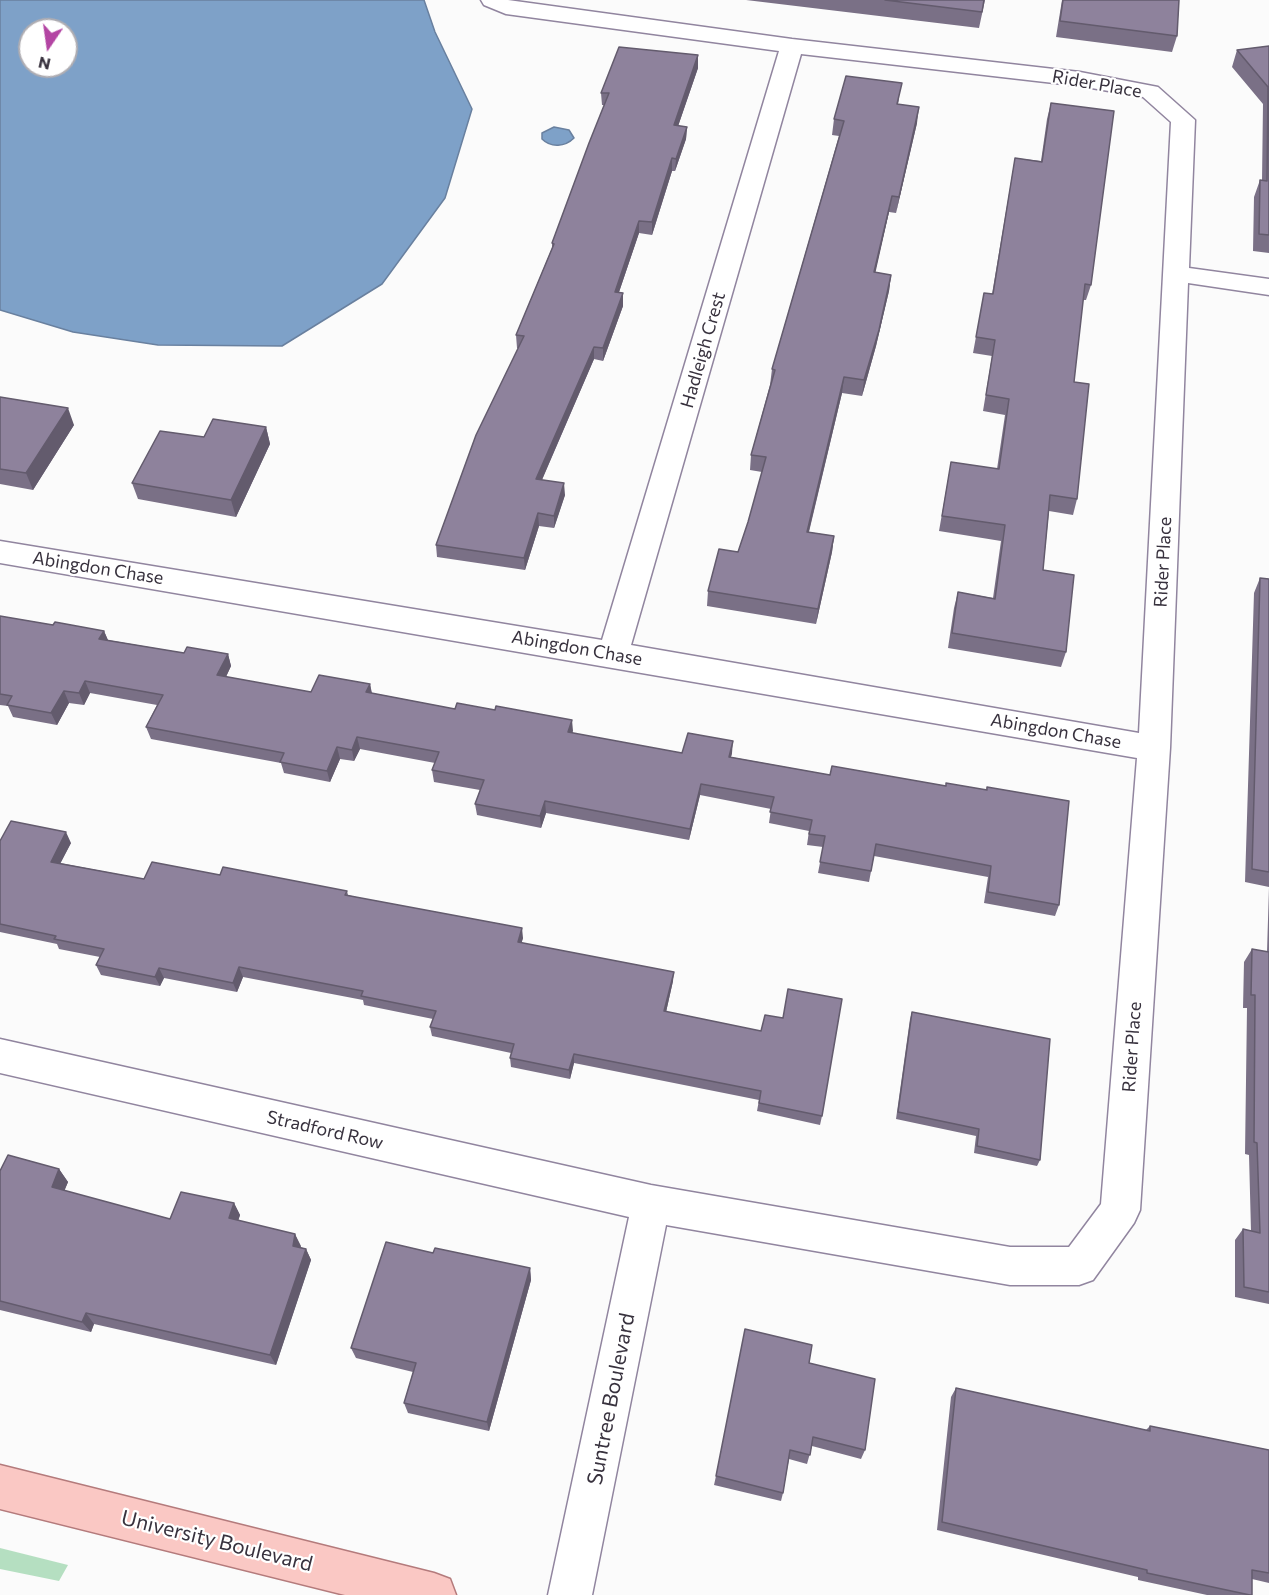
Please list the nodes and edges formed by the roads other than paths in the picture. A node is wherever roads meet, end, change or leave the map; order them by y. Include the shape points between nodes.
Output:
1 (492, 0) edge
2 (792, 46) junction
3 (1178, 274) junction
4 (1269, 287) edge
5 (0, 552) edge
6 (614, 654) junction
7 (1154, 748) junction
8 (0, 1056) edge
9 (651, 1204) junction
10 (0, 1487) edge
11 (434, 1595) edge
12 (570, 1595) edge

1 - 2 street, Rider Place via 506,8
2 - 3 street, Rider Place via 1080,79 1150,92 1183,120
2 - 6 street, Hadleigh Crest
3 - 4 street
3 - 7 street, Rider Place
5 - 6 street, Abingdon Chase
6 - 7 street, Abingdon Chase
7 - 9 street, Rider Place via 1120,1210 1079,1266 1010,1266
8 - 9 street, Stradford Row
9 - 12 street, Suntree Boulevard
10 - 11 main road, University Boulevard

